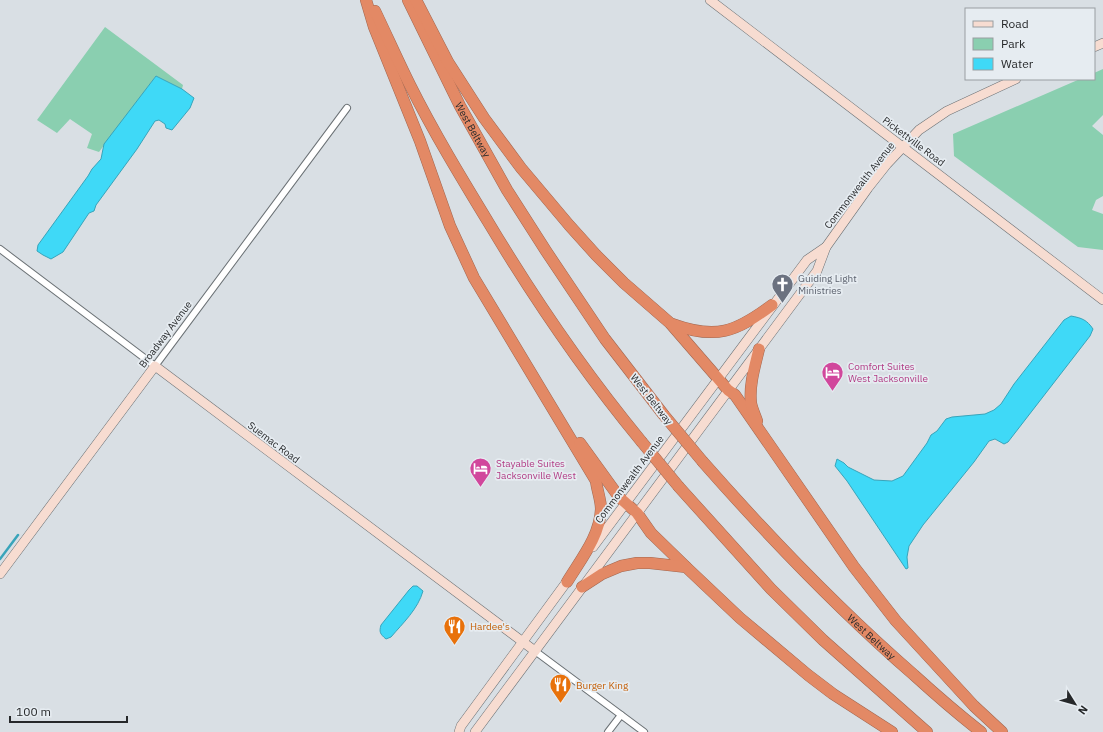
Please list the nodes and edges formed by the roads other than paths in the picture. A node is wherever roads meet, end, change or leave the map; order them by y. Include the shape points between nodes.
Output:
1 (366, 0) edge
2 (370, 0) edge
3 (408, 0) edge
4 (416, 0) edge
5 (710, 0) edge
6 (1013, 80) edge
7 (347, 108) dead end
8 (903, 146) junction
9 (826, 247) junction
10 (0, 249) edge
11 (1103, 300) edge
12 (772, 305) junction
13 (670, 323) junction
14 (759, 349) junction
15 (155, 366) junction
16 (530, 372) junction
17 (718, 378) junction
18 (728, 390) junction
19 (759, 429) junction
20 (625, 502) junction
21 (637, 513) junction
22 (686, 567) junction
23 (0, 574) edge
24 (567, 582) junction
25 (582, 587) junction
26 (523, 642) junction
27 (535, 651) junction
28 (621, 715) junction
29 (459, 732) edge
30 (475, 732) edge
31 (608, 732) edge
32 (644, 732) edge
33 (892, 732) edge
34 (927, 732) edge
35 (981, 732) edge
36 (1002, 732) edge

1 - 16 highway via 450,226 474,278
2 - 34 highway, bridge via 410,86 457,170 509,256 590,375 679,487 772,589 828,644
3 - 35 highway, West Beltway, bridge via 460,106 507,190 605,339 703,462 772,540 889,654
4 - 13 highway via 448,62 484,118 521,168 596,255
5 - 8 main road, Pickettville Road
6 - 8 main road, Commonwealth Avenue via 947,111 919,130
7 - 15 street, Broadway Avenue
8 - 9 main road, Commonwealth Avenue via 868,188
8 - 11 main road, Pickettville Road
9 - 12 main road, Commonwealth Avenue via 807,260
9 - 14 main road, Commonwealth Avenue via 817,271
10 - 15 street, Suemac Road
12 - 13 highway via 741,326 713,333 691,331
12 - 17 main road, Commonwealth Avenue
13 - 17 highway
14 - 18 main road, Commonwealth Avenue
14 - 19 highway via 753,373 751,403
15 - 23 main road, Broadway Avenue
15 - 26 main road, Suemac Road
16 - 20 highway via 610,485
16 - 24 highway via 596,481 601,506 600,520 594,538
17 - 18 highway
17 - 20 main road, Commonwealth Avenue
18 - 19 highway via 735,395
18 - 21 main road, Commonwealth Avenue
19 - 36 highway via 854,567 896,621 974,706
20 - 21 highway
20 - 24 main road, Commonwealth Avenue
21 - 22 highway via 651,532
21 - 25 main road, Commonwealth Avenue
22 - 25 highway via 650,563 621,566
22 - 33 highway via 745,623 802,670 833,694
24 - 26 main road, Commonwealth Avenue
25 - 27 main road, Commonwealth Avenue
26 - 27 main road, Suemac Road
26 - 29 main road, Commonwealth Avenue
27 - 28 street
27 - 30 main road, Commonwealth Avenue
28 - 31 street
28 - 32 street

